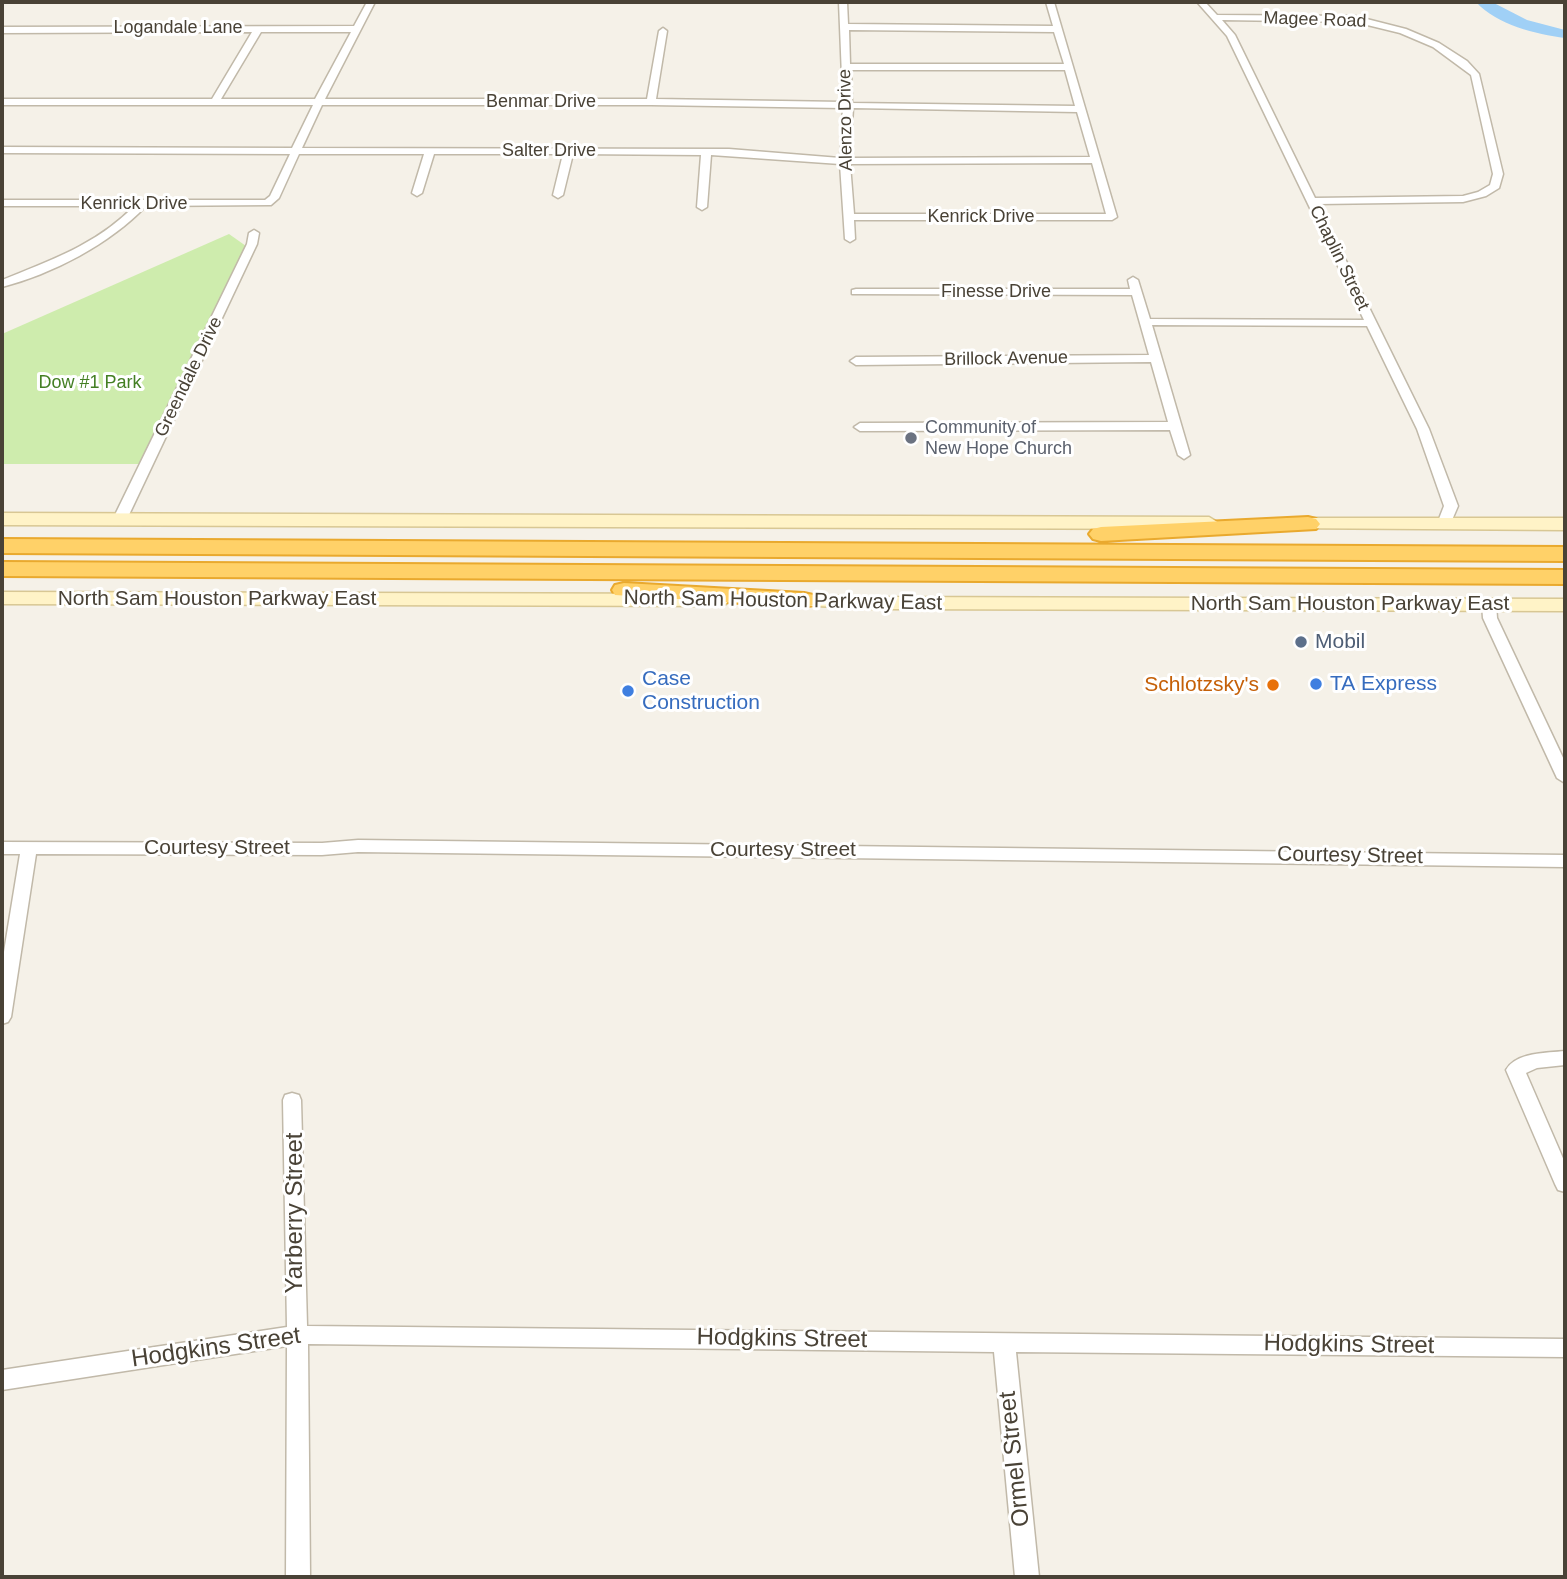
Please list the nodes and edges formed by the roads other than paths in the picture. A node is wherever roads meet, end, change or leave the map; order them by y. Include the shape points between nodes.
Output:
1 (371, 2) edge
2 (843, 2) edge
3 (1050, 2) edge
4 (1201, 2) edge
5 (1217, 17) junction
6 (844, 27) junction
7 (259, 28) junction
8 (355, 29) junction
9 (1058, 29) junction
10 (2, 30) edge
11 (663, 31) dead end
12 (846, 67) junction
13 (1069, 67) junction
14 (2, 102) edge
15 (215, 102) junction
16 (651, 102) junction
17 (318, 103) junction
18 (848, 106) junction
19 (1081, 109) junction
20 (2, 150) edge
21 (295, 151) junction
22 (430, 151) junction
23 (569, 151) junction
24 (706, 152) junction
25 (845, 160) junction
26 (1096, 160) junction
27 (417, 193) dead end
28 (558, 195) dead end
29 (1311, 201) junction
30 (2, 203) edge
31 (142, 205) junction
32 (702, 207) dead end
33 (850, 217) junction
34 (254, 233) dead end
35 (850, 239) dead end
36 (2, 272) edge
37 (17, 278) junction
38 (2, 284) edge
39 (856, 292) dead end
40 (1145, 322) junction
41 (1371, 323) junction
42 (1156, 358) junction
43 (856, 361) dead end
44 (1176, 426) junction
45 (860, 427) dead end
46 (1184, 455) dead end
47 (2, 519) edge
48 (120, 519) junction
49 (1308, 524) junction
50 (1444, 524) junction
51 (1565, 524) edge
52 (2, 546) edge
53 (1565, 554) edge
54 (403, 560) junction
55 (2, 569) edge
56 (1565, 577) edge
57 (2, 598) edge
58 (804, 600) junction
59 (1489, 604) junction
60 (1565, 605) edge
61 (1565, 778) edge
62 (2, 848) edge
63 (29, 848) junction
64 (1565, 861) edge
65 (2, 1017) edge
66 (1565, 1058) edge
67 (292, 1100) dead end
68 (1565, 1184) edge
69 (296, 1335) junction
70 (1004, 1342) junction
71 (1565, 1348) edge
72 (2, 1380) edge
73 (298, 1577) edge
74 (1027, 1577) edge

1 - 8 street
2 - 6 street, Alenzo Drive
3 - 9 street
4 - 5 street, Chaplin Street
5 - 29 street, Chaplin Street via 1231,35
5 - 29 street, Magee Road via 1374,22 1452,55 1475,74 1498,174 1495,186 1463,199
6 - 9 street
6 - 12 street, Alenzo Drive
7 - 8 street, Logandale Lane
7 - 10 street, Logandale Lane
7 - 15 street
8 - 17 street
9 - 13 street
11 - 16 street
12 - 13 street
12 - 18 street, Alenzo Drive
13 - 19 street
14 - 15 street, Benmar Drive
15 - 17 street, Benmar Drive
16 - 17 street, Benmar Drive
16 - 18 street, Benmar Drive
17 - 21 street
18 - 19 street, Benmar Drive
18 - 25 street, Alenzo Drive
19 - 26 street
20 - 21 street, Salter Drive
21 - 22 street, Salter Drive
21 - 31 street, Kenrick Drive via 274,198 267,203
22 - 23 street, Salter Drive
22 - 27 street
23 - 24 street, Salter Drive
23 - 28 street
24 - 25 street, Salter Drive
24 - 32 street
25 - 26 street, Salter Drive
25 - 33 street, Alenzo Drive
26 - 33 street, Kenrick Drive via 1112,216
29 - 41 street, Chaplin Street
30 - 31 street, Kenrick Drive
31 - 37 street via 109,236
33 - 35 street, Alenzo Drive
34 - 48 street, Greendale Drive
36 - 37 street
37 - 38 street
39 - 40 street, Finesse Drive via 1134,286
40 - 41 street
40 - 42 street
41 - 50 street, Chaplin Street via 1423,429 1451,506
42 - 43 street, Brillock Avenue
42 - 44 street
44 - 45 street
44 - 46 street
47 - 48 main road
48 - 49 main road
49 - 50 main road
49 - 54 highway
50 - 51 main road
52 - 54 highway, North Sam Houston Parkway East
53 - 54 highway, North Sam Houston Parkway East
54 - 55 highway, North Sam Houston Parkway East
54 - 56 highway, North Sam Houston Parkway East
54 - 58 highway via 545,585
57 - 58 main road, North Sam Houston Parkway East
58 - 59 main road, North Sam Houston Parkway East
59 - 60 main road, North Sam Houston Parkway East
59 - 61 street via 1490,618
62 - 63 street, Courtesy Street
63 - 64 street, Courtesy Street via 882,850
63 - 65 street
66 - 68 street via 1534,1060 1516,1070
67 - 69 street, Yarberry Street
69 - 70 street, Hodgkins Street
69 - 72 street, Hodgkins Street
69 - 73 street, Yarberry Street
70 - 71 street, Hodgkins Street
70 - 74 street, Ormel Street

